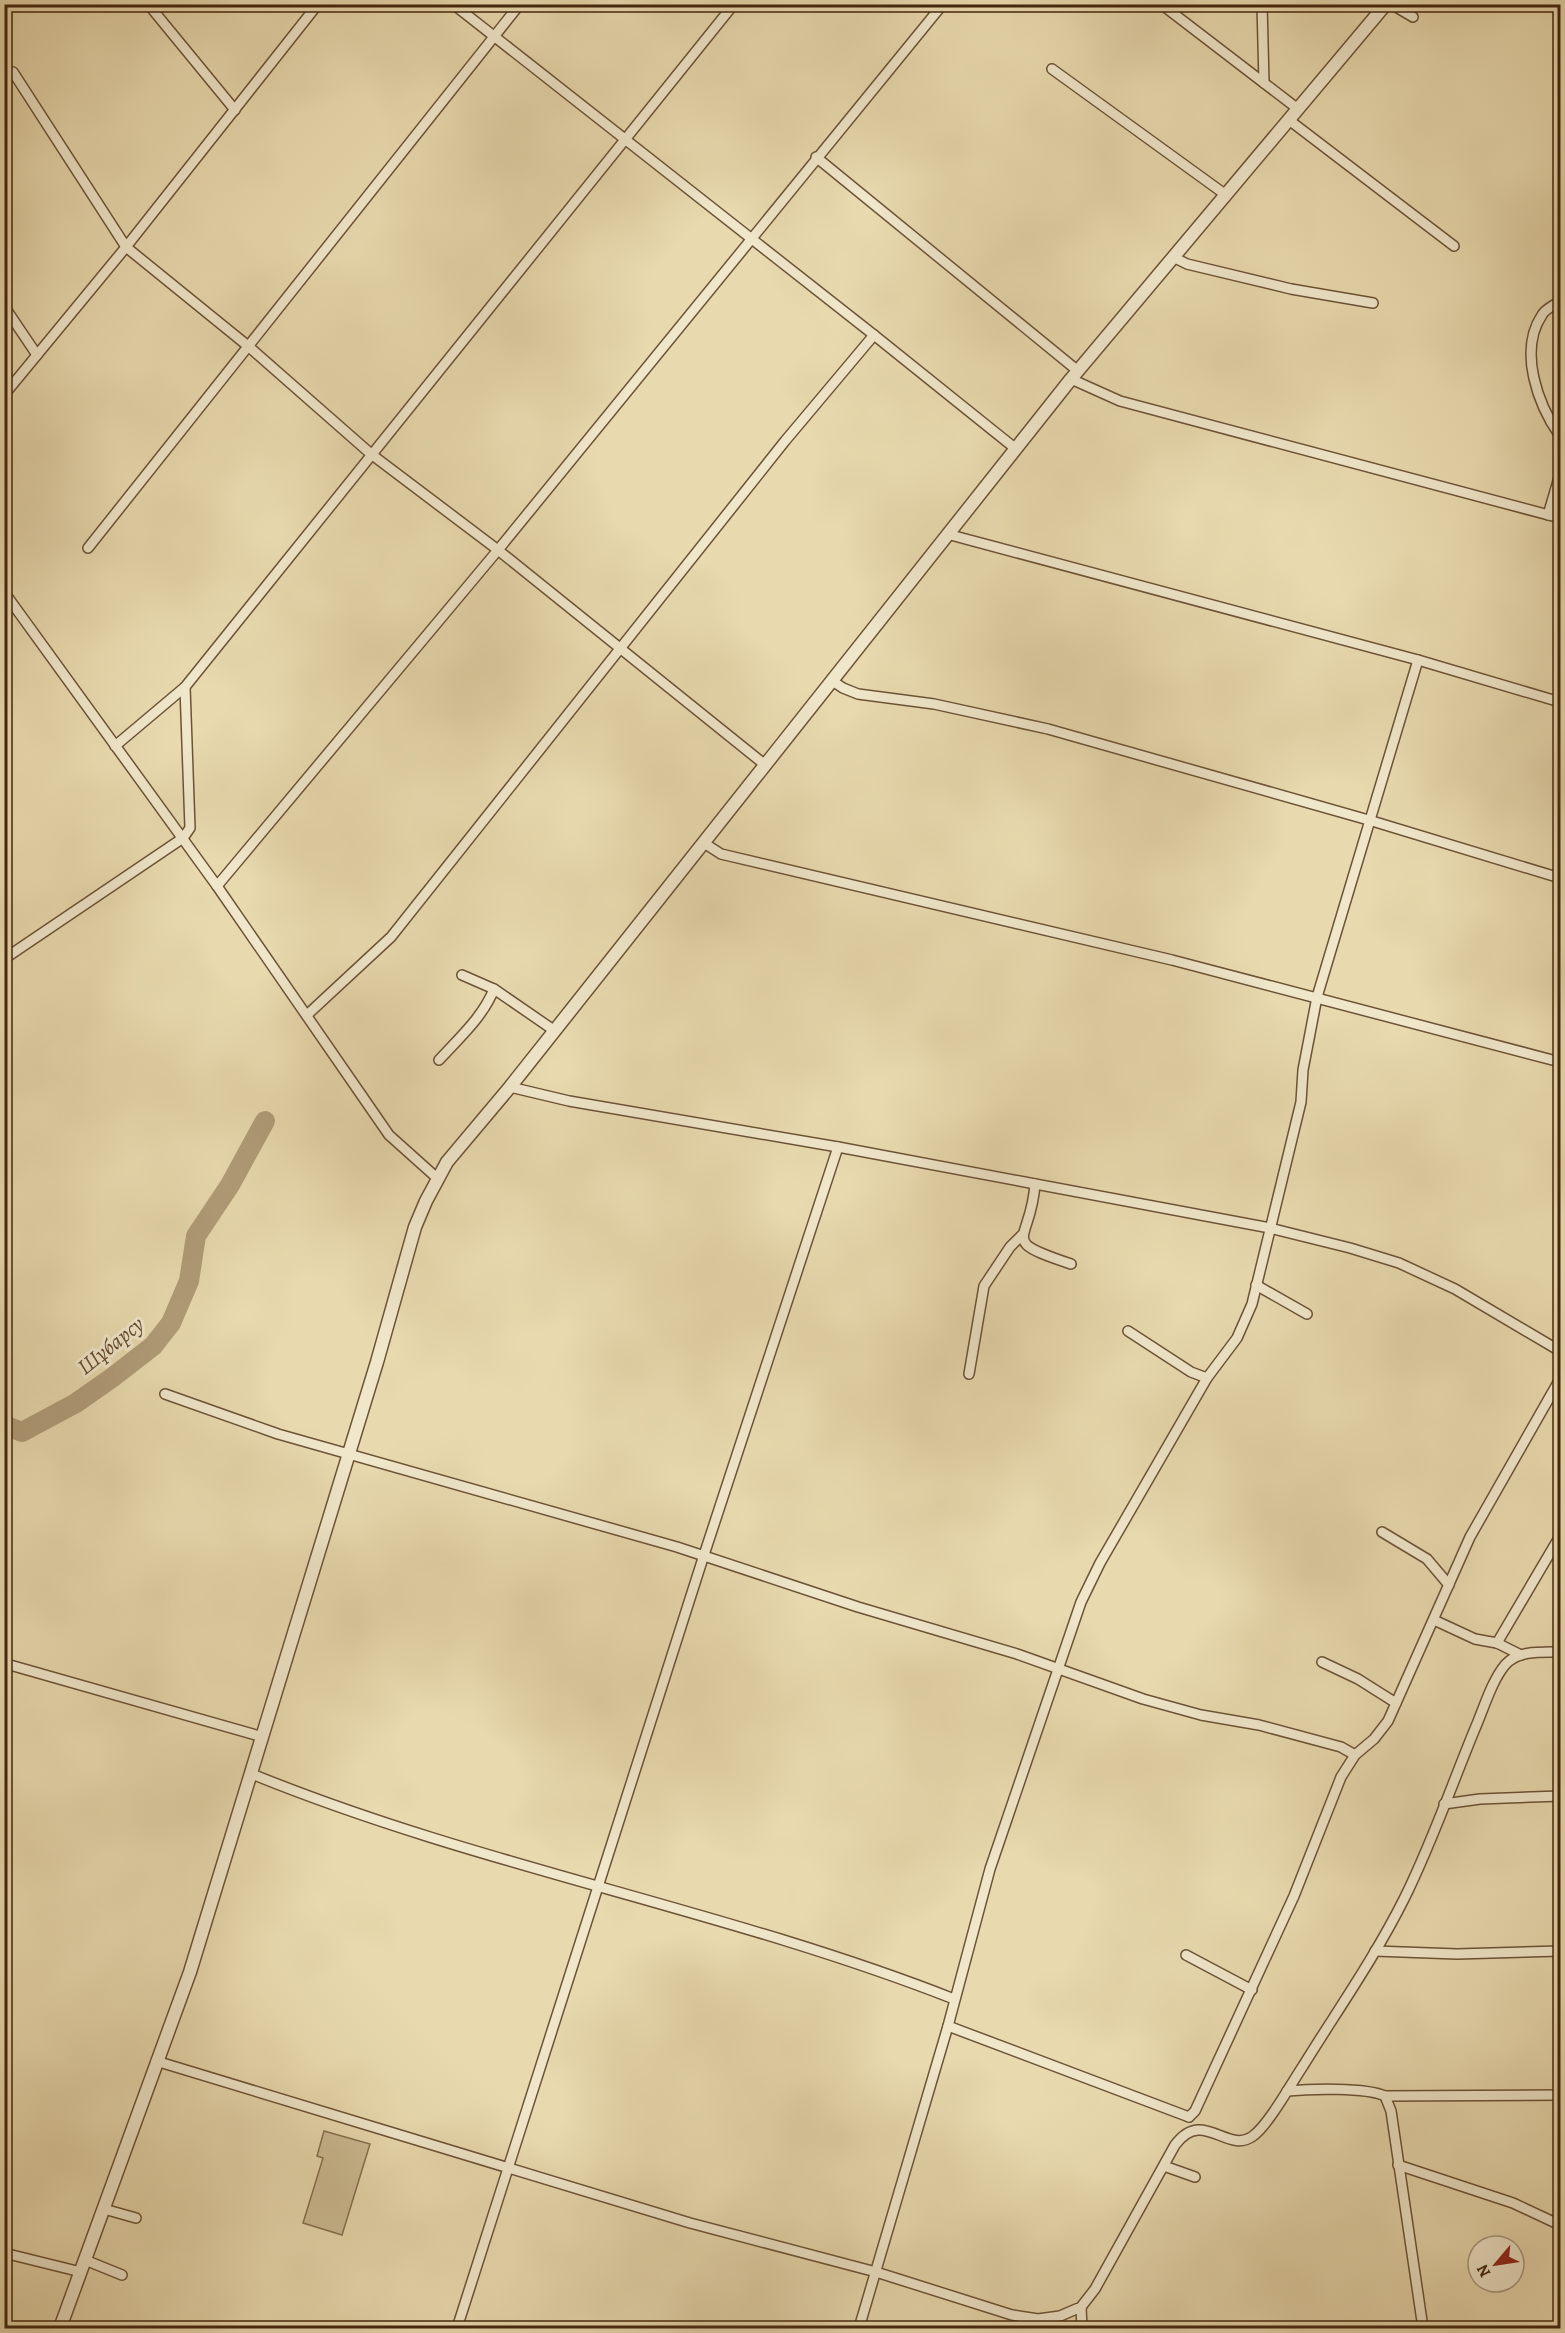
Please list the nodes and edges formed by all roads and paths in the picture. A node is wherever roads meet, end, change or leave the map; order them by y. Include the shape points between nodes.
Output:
1 (148, 4) edge
2 (318, 4) edge
3 (453, 4) edge
4 (520, 4) edge
5 (734, 4) edge
6 (943, 4) edge
7 (1161, 4) edge
8 (1262, 4) edge
9 (1386, 4) edge
10 (1391, 4) edge
11 (1413, 17) dead end
12 (494, 36) junction
13 (1052, 69) dead end
14 (13, 72) dead end
15 (1264, 83) junction
16 (1298, 109) junction
17 (235, 110) junction
18 (1289, 120) junction
19 (623, 139) junction
20 (816, 157) junction
21 (1226, 195) junction
22 (752, 238) junction
23 (1454, 246) dead end
24 (126, 247) junction
25 (1173, 257) junction
26 (1560, 301) edge
27 (1373, 303) dead end
28 (4, 306) edge
29 (874, 335) junction
30 (248, 346) junction
31 (38, 355) junction
32 (1075, 375) junction
33 (4, 395) edge
34 (1560, 436) edge
35 (1016, 449) junction
36 (371, 454) junction
37 (1560, 474) edge
38 (1548, 515) junction
39 (1560, 518) edge
40 (947, 534) junction
41 (88, 548) dead end
42 (498, 550) junction
43 (4, 592) edge
44 (620, 649) junction
45 (1418, 660) junction
46 (831, 680) junction
47 (185, 687) junction
48 (1560, 702) edge
49 (115, 746) junction
50 (764, 764) junction
51 (1372, 821) junction
52 (183, 838) junction
53 (704, 843) junction
54 (1560, 878) edge
55 (217, 886) junction
56 (4, 959) edge
57 (462, 975) dead end
58 (494, 988) junction
59 (1317, 997) junction
60 (307, 1015) junction
61 (555, 1031) junction
62 (439, 1060) dead end
63 (1560, 1062) edge
64 (510, 1087) junction
65 (838, 1148) junction
66 (437, 1178) junction
67 (1035, 1184) junction
68 (1270, 1228) junction
69 (1022, 1235) junction
70 (1071, 1264) dead end
71 (1256, 1285) junction
72 (1307, 1314) dead end
73 (1128, 1331) dead end
74 (1560, 1351) edge
75 (969, 1374) dead end
76 (1207, 1378) junction
77 (1560, 1379) edge
78 (165, 1394) dead end
79 (349, 1452) junction
80 (1382, 1532) dead end
81 (1560, 1536) edge
82 (703, 1558) junction
83 (1449, 1585) junction
84 (1434, 1620) junction
85 (1497, 1643) junction
86 (1560, 1652) edge
87 (1521, 1655) junction
88 (1322, 1662) dead end
89 (10, 1665) dead end
90 (1058, 1670) junction
91 (1396, 1703) junction
92 (263, 1737) junction
93 (1355, 1755) junction
94 (252, 1774) junction
95 (1560, 1796) edge
96 (1444, 1804) junction
97 (600, 1888) junction
98 (1375, 1951) junction
99 (1560, 1951) edge
100 (1186, 1955) dead end
101 (1252, 1990) junction
102 (954, 2000) junction
103 (948, 2026) junction
104 (156, 2061) junction
105 (1287, 2091) junction
106 (1385, 2096) junction
107 (1560, 2096) edge
108 (1189, 2117) junction
109 (1191, 2131) junction
110 (1398, 2165) junction
111 (1164, 2166) junction
112 (509, 2167) junction
113 (1195, 2177) dead end
114 (104, 2209) junction
115 (136, 2218) dead end
116 (1560, 2225) edge
117 (4, 2253) edge
118 (83, 2266) junction
119 (876, 2272) junction
120 (122, 2275) dead end
121 (1081, 2307) junction
122 (60, 2328) edge
123 (458, 2328) edge
124 (859, 2328) edge
125 (1082, 2328) edge
126 (1423, 2328) edge

1 - 17 street
2 - 17 street
3 - 12 street
4 - 12 street
5 - 19 street
6 - 20 street
7 - 15 street
8 - 15 street
9 - 16 street
10 - 11 street
12 - 19 street
12 - 30 street
13 - 21 street
14 - 24 street
15 - 16 street
16 - 18 street
17 - 24 street
18 - 21 street
18 - 23 street
19 - 22 street
19 - 36 street
20 - 22 street
20 - 32 street
21 - 25 street
22 - 29 street
22 - 42 street
24 - 30 street
24 - 31 street
25 - 27 street via 1187,264 1291,289
25 - 32 street
26 - 34 street via 1542,314 1532,361 1533,381
28 - 31 street
29 - 35 street
29 - 44 street
30 - 36 street
30 - 41 street
31 - 33 street
32 - 35 street
32 - 38 street via 1120,401
35 - 40 street
36 - 42 street
36 - 47 street
37 - 38 street
38 - 39 street
40 - 45 street
40 - 46 street
42 - 44 street
42 - 55 street
43 - 49 street
44 - 50 street
44 - 60 street via 391,937
45 - 48 street
45 - 51 street
46 - 50 street
46 - 51 street via 858,694 1016,721
47 - 49 street
47 - 52 street via 190,828
49 - 52 street
50 - 53 street
51 - 54 street
51 - 59 street
52 - 55 street
52 - 56 street
53 - 59 street via 721,854
53 - 61 street
55 - 60 street
57 - 58 street
58 - 61 street
58 - 62 street via 489,1002
59 - 63 street
59 - 68 street via 1301,1102
60 - 66 street via 389,1135
61 - 64 street
64 - 65 street
64 - 66 street via 461,1143
65 - 67 street
65 - 82 street
66 - 79 street via 415,1227
67 - 68 street
67 - 69 street via 1034,1201
68 - 71 street
68 - 74 street via 1399,1263 1455,1289
69 - 70 street via 1032,1251
69 - 75 street via 984,1286
71 - 72 street
71 - 76 street via 1238,1338
73 - 76 street via 1191,1372
76 - 90 street via 1100,1563 1081,1602
77 - 83 street via 1470,1537
78 - 79 street via 278,1434
79 - 82 street via 677,1547
79 - 92 street
80 - 83 street via 1427,1559
81 - 85 street
82 - 90 street
82 - 97 street
83 - 84 street
84 - 85 street via 1475,1639
84 - 91 street
85 - 87 street
86 - 87 street
87 - 96 street via 1505,1665 1500,1674
88 - 91 street
89 - 92 street
90 - 93 street via 1143,1699 1341,1747
90 - 102 street via 990,1869
91 - 93 street via 1374,1739
92 - 94 street
93 - 101 street via 1341,1777
94 - 97 street via 339,1808
94 - 104 street via 190,1972
95 - 96 street
96 - 98 street via 1404,1898
97 - 102 street via 874,1968
97 - 112 street
98 - 99 street
98 - 105 street
100 - 101 street
101 - 108 street via 1196,2111
102 - 103 street
103 - 108 street
103 - 119 street
104 - 112 street
104 - 114 street
105 - 106 street via 1334,2090
105 - 109 street via 1258,2131 1244,2140 1208,2130
106 - 107 street
106 - 110 street via 1391,2111
108 - 109 street
109 - 111 street via 1179,2139
110 - 116 street via 1513,2203
110 - 126 street
111 - 113 street
111 - 121 street
112 - 119 street via 690,2223
112 - 123 street
114 - 115 street
114 - 118 street
117 - 118 street
118 - 120 street
118 - 122 street
119 - 121 street via 1012,2315 1038,2319 1060,2316
119 - 124 street
121 - 125 street

